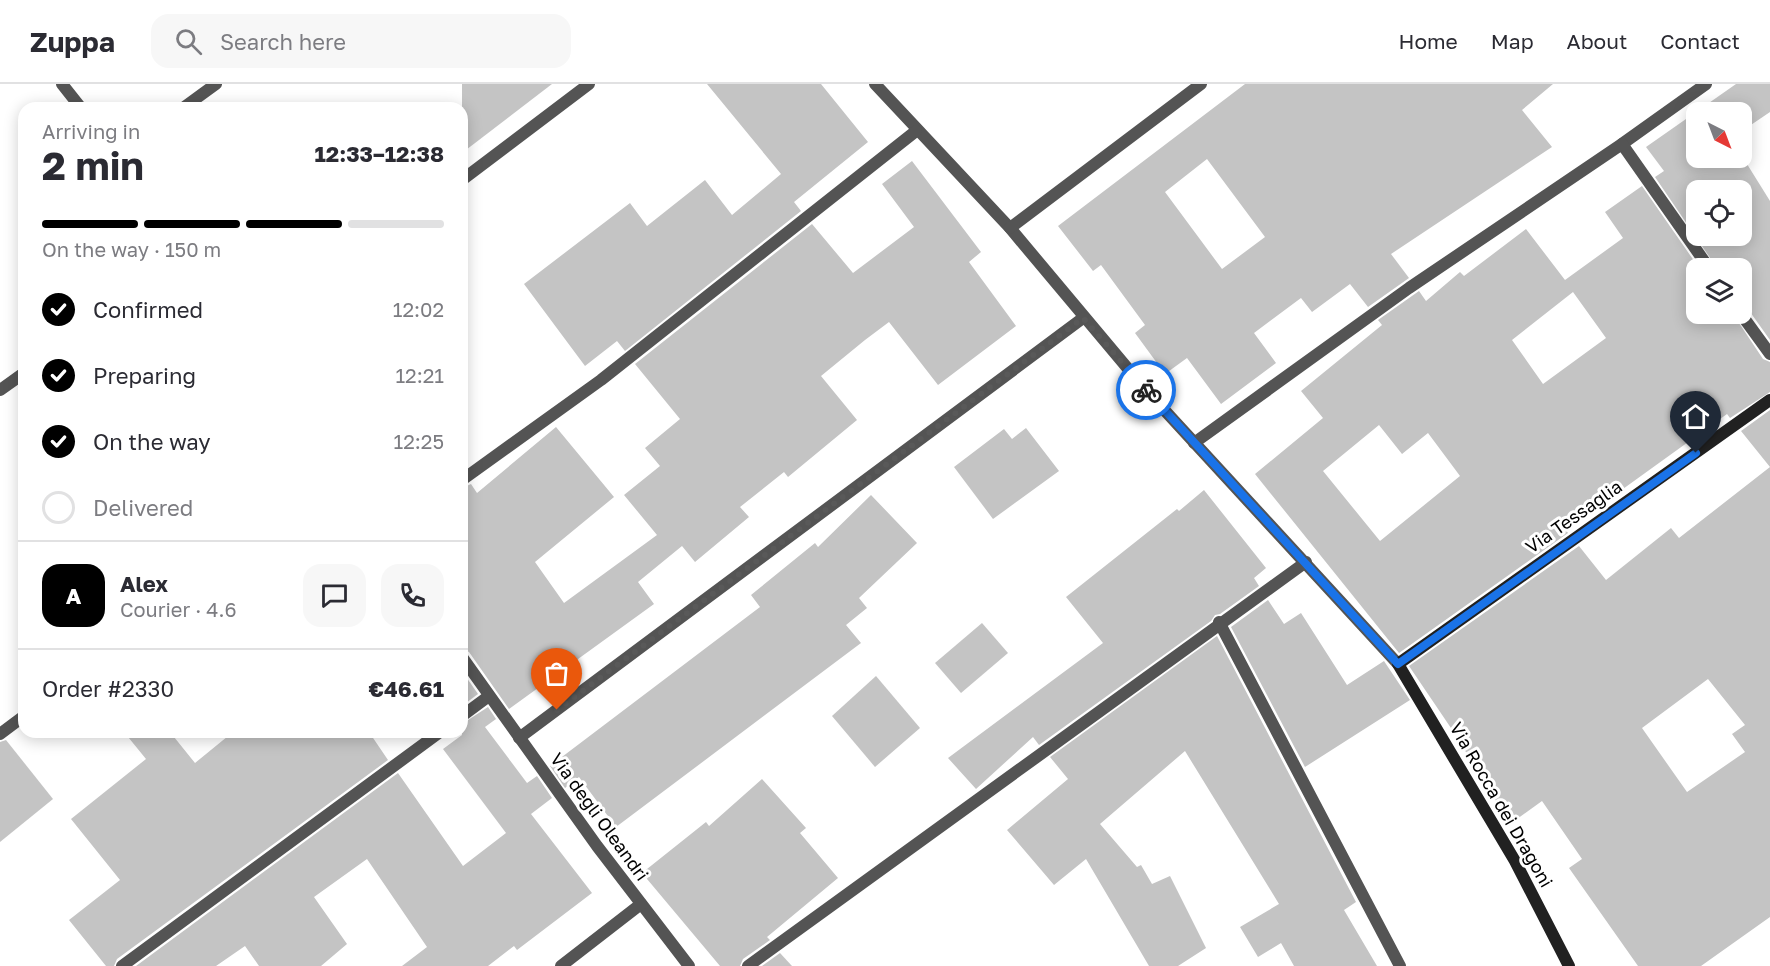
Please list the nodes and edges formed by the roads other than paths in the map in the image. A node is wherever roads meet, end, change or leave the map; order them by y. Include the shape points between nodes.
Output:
1 (62, 84) edge
2 (216, 84) edge
3 (589, 84) edge
4 (875, 84) edge
5 (1200, 84) edge
6 (1706, 84) edge
7 (76, 102) edge
8 (191, 102) edge
9 (916, 131) junction
10 (1622, 144) junction
11 (468, 175) edge
12 (1010, 228) junction
13 (1702, 258) edge
14 (1083, 318) junction
15 (1748, 324) edge
16 (1770, 354) edge
17 (18, 377) edge
18 (0, 390) edge
19 (1770, 400) edge
20 (1194, 443) junction
21 (468, 476) edge
22 (1306, 562) junction
23 (1219, 622) junction
24 (1398, 664) junction
25 (468, 666) edge
26 (489, 696) junction
27 (468, 712) edge
28 (18, 720) edge
29 (0, 734) edge
30 (432, 738) edge
31 (519, 738) junction
32 (641, 904) junction
33 (122, 966) edge
34 (561, 966) edge
35 (689, 966) edge
36 (748, 966) edge
37 (1400, 966) edge
38 (1569, 966) edge

1 - 7 street
2 - 8 street
3 - 11 street
4 - 9 street
5 - 12 street
6 - 10 street
9 - 12 street
9 - 21 street via 601,380
10 - 13 street
10 - 20 street via 1409,288
12 - 14 street
14 - 20 street
14 - 31 street
15 - 16 street
17 - 18 street
19 - 24 street, Via Tessaglia
20 - 22 street
22 - 23 street
22 - 24 street
23 - 36 street
23 - 37 street
24 - 38 street, Via Rocca dei Dragoni via 1515,861
25 - 26 street, Via degli Oleandri
26 - 27 street
26 - 31 street, Via degli Oleandri
28 - 29 street
30 - 33 street
31 - 32 street, Via degli Oleandri
32 - 34 street
32 - 35 street, Via degli Oleandri

